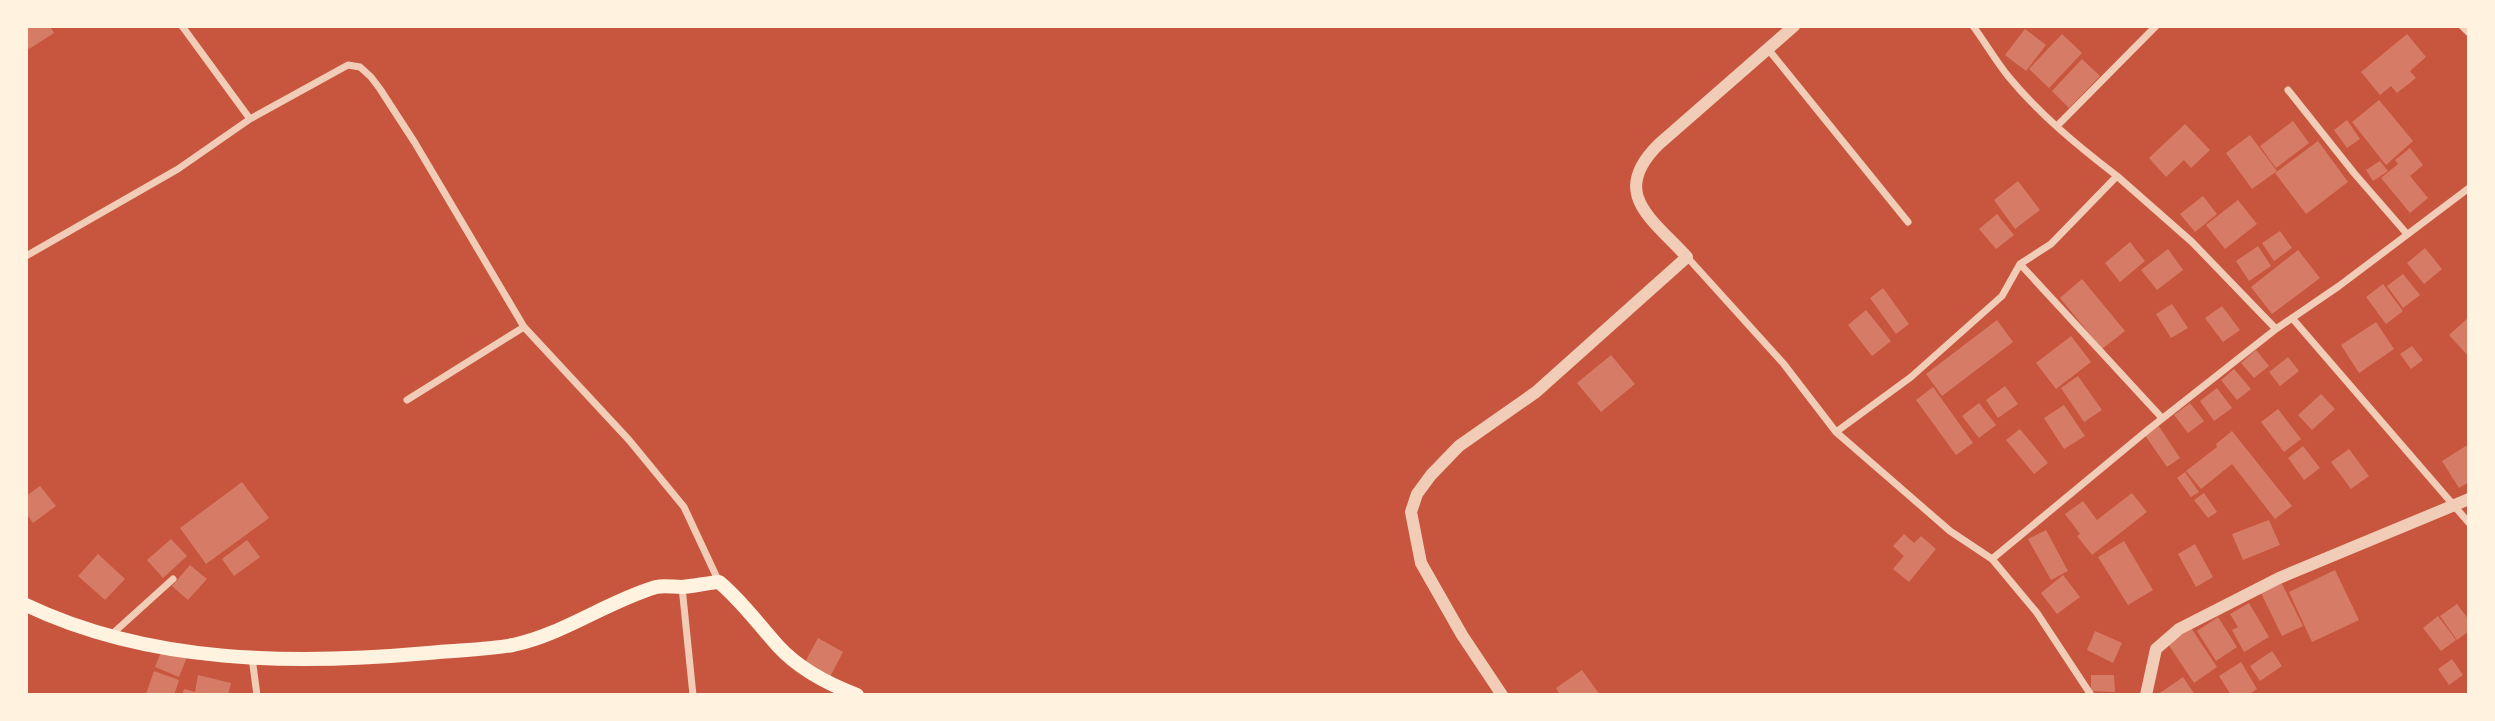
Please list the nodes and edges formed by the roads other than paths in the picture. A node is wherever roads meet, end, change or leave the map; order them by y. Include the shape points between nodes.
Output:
1 (182, 26) edge
2 (1794, 26) edge
3 (1973, 26) edge
4 (2156, 26) edge
5 (2462, 26) edge
6 (2469, 33) edge
7 (1768, 49) junction
8 (2288, 90) dead end
9 (250, 119) junction
10 (2057, 126) junction
11 (2117, 176) junction
12 (2469, 188) edge
13 (1908, 222) dead end
14 (2407, 234) junction
15 (26, 256) edge
16 (1687, 257) junction
17 (2020, 264) junction
18 (2292, 318) junction
19 (524, 327) junction
20 (2276, 329) junction
21 (407, 400) dead end
22 (2162, 418) junction
23 (1836, 432) junction
24 (2469, 499) edge
25 (2452, 505) junction
26 (2469, 523) edge
27 (1992, 559) junction
28 (173, 579) dead end
29 (719, 582) junction
30 (682, 587) junction
31 (26, 605) edge
32 (110, 636) junction
33 (252, 657) junction
34 (835, 691) edge
35 (257, 695) edge
36 (693, 695) edge
37 (857, 695) edge
38 (1502, 695) edge
39 (2091, 695) edge
40 (2146, 695) edge

1 - 9 street
2 - 7 street
3 - 10 street via 2006,74
4 - 10 street
5 - 6 street
7 - 13 street
7 - 16 street via 1659,144 1636,172 1640,205
8 - 14 street
9 - 15 street via 178,169
9 - 19 street via 334,71 348,65 360,67 415,143
10 - 11 street
11 - 17 street via 2051,244
11 - 20 street via 2192,242
12 - 14 street
14 - 18 street
16 - 23 street via 1775,354
16 - 38 street via 1536,391 1459,446 1417,494 1411,512 1420,563
17 - 22 street
17 - 23 street via 2002,296 1911,377
18 - 20 street
18 - 25 street
19 - 21 street
19 - 29 street via 684,507
20 - 22 street
22 - 27 street
23 - 27 street via 1925,510
24 - 25 street
25 - 26 street
25 - 40 street via 2279,578 2179,629 2155,649
27 - 39 street via 2037,613
28 - 32 street
29 - 30 main road
29 - 34 main road via 779,648
30 - 33 main road via 658,586 553,634 511,645 351,659
30 - 36 street
31 - 32 main road
32 - 33 main road
33 - 35 street
34 - 37 main road

